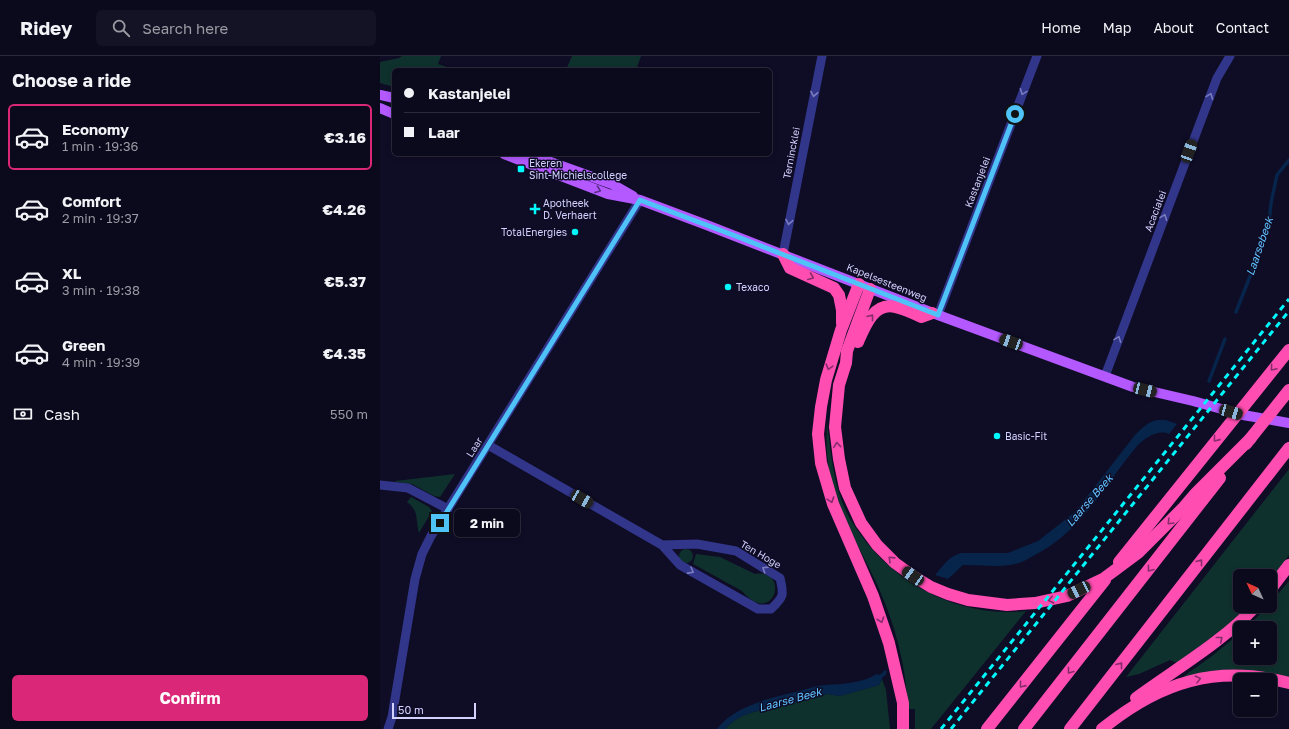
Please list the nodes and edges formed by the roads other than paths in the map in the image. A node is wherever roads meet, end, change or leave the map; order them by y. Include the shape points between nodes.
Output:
1 (822, 56) edge
2 (1037, 56) edge
3 (1230, 56) edge
4 (380, 95) edge
5 (392, 98) edge
6 (380, 108) edge
7 (392, 113) edge
8 (509, 156) edge
9 (534, 156) edge
10 (640, 200) junction
11 (783, 254) junction
12 (865, 286) junction
13 (935, 314) junction
14 (841, 330) junction
15 (1289, 350) edge
16 (846, 363) junction
17 (1105, 376) junction
18 (1289, 390) edge
19 (1289, 423) edge
20 (1251, 438) junction
21 (488, 445) junction
22 (1289, 448) edge
23 (380, 485) edge
24 (448, 509) junction
25 (662, 545) junction
26 (1289, 565) edge
27 (1277, 581) edge
28 (1249, 613) edge
29 (1289, 683) edge
30 (388, 729) edge
31 (903, 729) edge
32 (987, 729) edge
33 (1024, 729) edge
34 (1070, 729) edge
35 (1098, 729) edge
36 (1102, 729) edge

1 -> 11 street, Ternincklei
2 -> 13 street, Kastanjelei
17 -> 3 street, Acacialei via 1208,100
4 - 5 main road
6 - 7 main road
8 -> 10 main road, Kapelsesteenweg via 608,194
9 - 10 main road, Kapelsesteenweg via 612,184
10 - 11 main road, Kapelsesteenweg
10 - 21 street, Laar
11 - 12 main road, Kapelsesteenweg
11 -> 14 highway via 790,268 834,288 839,295 842,310
12 - 13 main road, Kapelsesteenweg
12 - 14 highway
12 - 16 highway
16 -> 13 highway via 871,316 878,310 894,306 921,317
13 - 17 main road, Kapelsesteenweg
14 -> 31 highway via 821,406 818,434 821,463 833,504 873,596 889,643 904,703
15 -> 32 highway
20 -> 16 highway via 1138,553 1103,579 1067,596 1035,603 1007,605 968,600 931,587 895,563 877,545 861,523 844,488 835,427 839,385
17 - 19 main road, Kapelsesteenweg via 1133,387 1243,415
18 - 20 highway
20 -> 33 highway
21 - 24 street, Laar
21 - 25 street, Ten Hoge
34 -> 22 highway
23 - 24 street via 408,488
24 - 30 street, Laar via 422,554 414,579
25 -> 25 street, Ten Hoge via 680,565 758,609 771,609 781,600 783,592 780,578 736,551 697,544
26 - 27 highway
35 -> 28 highway via 1125,705 1210,647
36 -> 29 highway via 1144,700 1197,679 1235,675 1273,678

